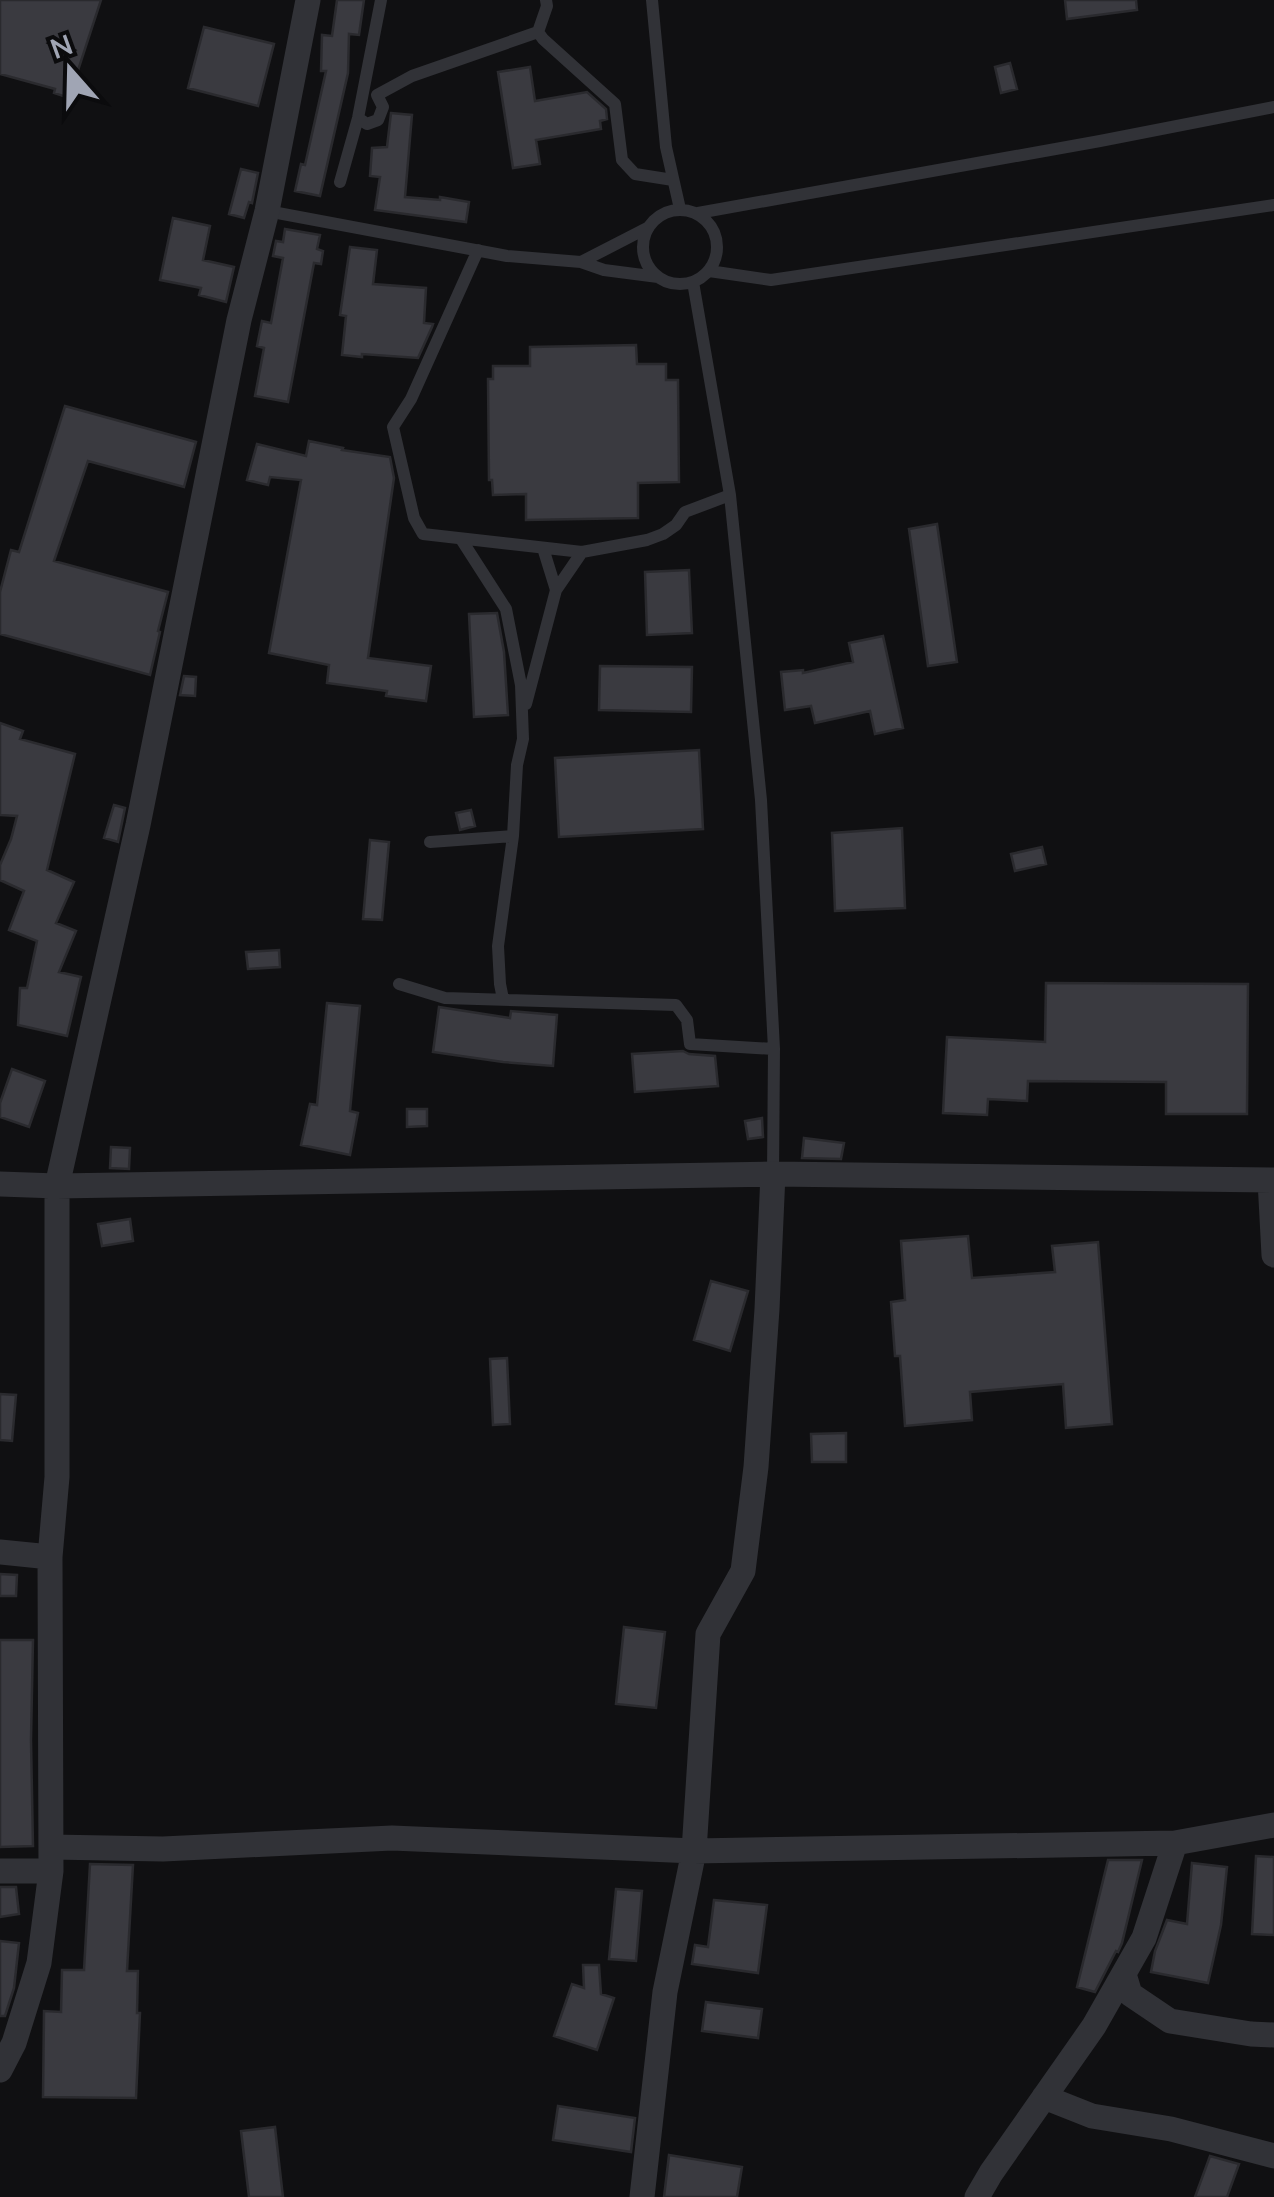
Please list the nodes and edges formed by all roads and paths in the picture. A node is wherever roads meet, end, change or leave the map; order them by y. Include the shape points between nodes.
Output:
1 (308, 0) edge
2 (381, 0) edge
3 (546, 0) edge
4 (652, 0) edge
5 (538, 32) junction
6 (1274, 107) edge
7 (358, 118) junction
8 (673, 180) junction
9 (340, 182) dead end
10 (1274, 205) edge
11 (680, 209) junction
12 (267, 212) junction
13 (698, 213) junction
14 (648, 227) junction
15 (478, 250) junction
16 (581, 262) junction
17 (708, 272) junction
18 (658, 276) junction
19 (693, 282) junction
20 (730, 495) junction
21 (461, 539) junction
22 (543, 548) junction
23 (582, 552) junction
24 (556, 590) junction
25 (523, 716) junction
26 (514, 836) junction
27 (430, 842) dead end
28 (400, 984) dead end
29 (503, 999) junction
30 (774, 1049) junction
31 (773, 1174) junction
32 (1272, 1180) edge
33 (0, 1184) edge
34 (57, 1186) junction
35 (1274, 1255) edge
36 (0, 1552) edge
37 (50, 1557) junction
38 (1274, 1824) edge
39 (1175, 1843) junction
40 (694, 1851) junction
41 (51, 1859) junction
42 (0, 1871) edge
43 (1124, 1974) junction
44 (1274, 2034) edge
45 (0, 2070) edge
46 (1044, 2097) junction
47 (1274, 2156) edge
48 (991, 2172) junction
49 (642, 2197) edge
50 (978, 2197) edge
51 (1000, 2197) edge

1 - 12 street
2 - 7 lane
3 - 5 lane
4 - 8 lane
5 - 7 lane via 412,76 377,95 383,107 378,120
5 - 8 lane via 614,104 622,160 634,174
6 - 13 lane
7 - 9 lane
8 - 11 lane
10 - 17 lane via 770,280
11 - 13 lane
11 - 14 lane
12 - 15 lane
12 - 34 street
13 - 17 lane via 714,229 718,251
14 - 16 lane
14 - 18 lane via 646,262
15 - 16 lane
15 - 21 lane via 393,427 418,528
16 - 18 lane
17 - 19 lane
18 - 19 lane via 675,284
19 - 20 lane
20 - 23 lane via 685,512 664,534
20 - 30 lane via 761,800
21 - 22 lane
21 - 25 lane via 506,609
22 - 23 lane
22 - 24 lane
23 - 24 lane
24 - 25 lane
25 - 26 lane
26 - 27 lane
26 - 29 lane via 498,946
28 - 29 lane via 446,998
29 - 30 lane via 676,1005 687,1020 690,1044
30 - 31 lane
31 - 32 street
31 - 34 street
31 - 40 street via 754,1484 743,1571 708,1634
32 - 35 street
33 - 34 street
34 - 37 street via 58,1477
36 - 37 street
37 - 41 street
38 - 39 street
39 - 40 street
39 - 43 street via 1144,1938
40 - 41 street via 392,1838
40 - 49 street via 664,1992
41 - 42 street
41 - 45 street via 39,1964
43 - 44 street via 1130,1994 1170,2021
43 - 46 street
46 - 47 street via 1092,2116
46 - 48 street
48 - 50 street
48 - 51 street

